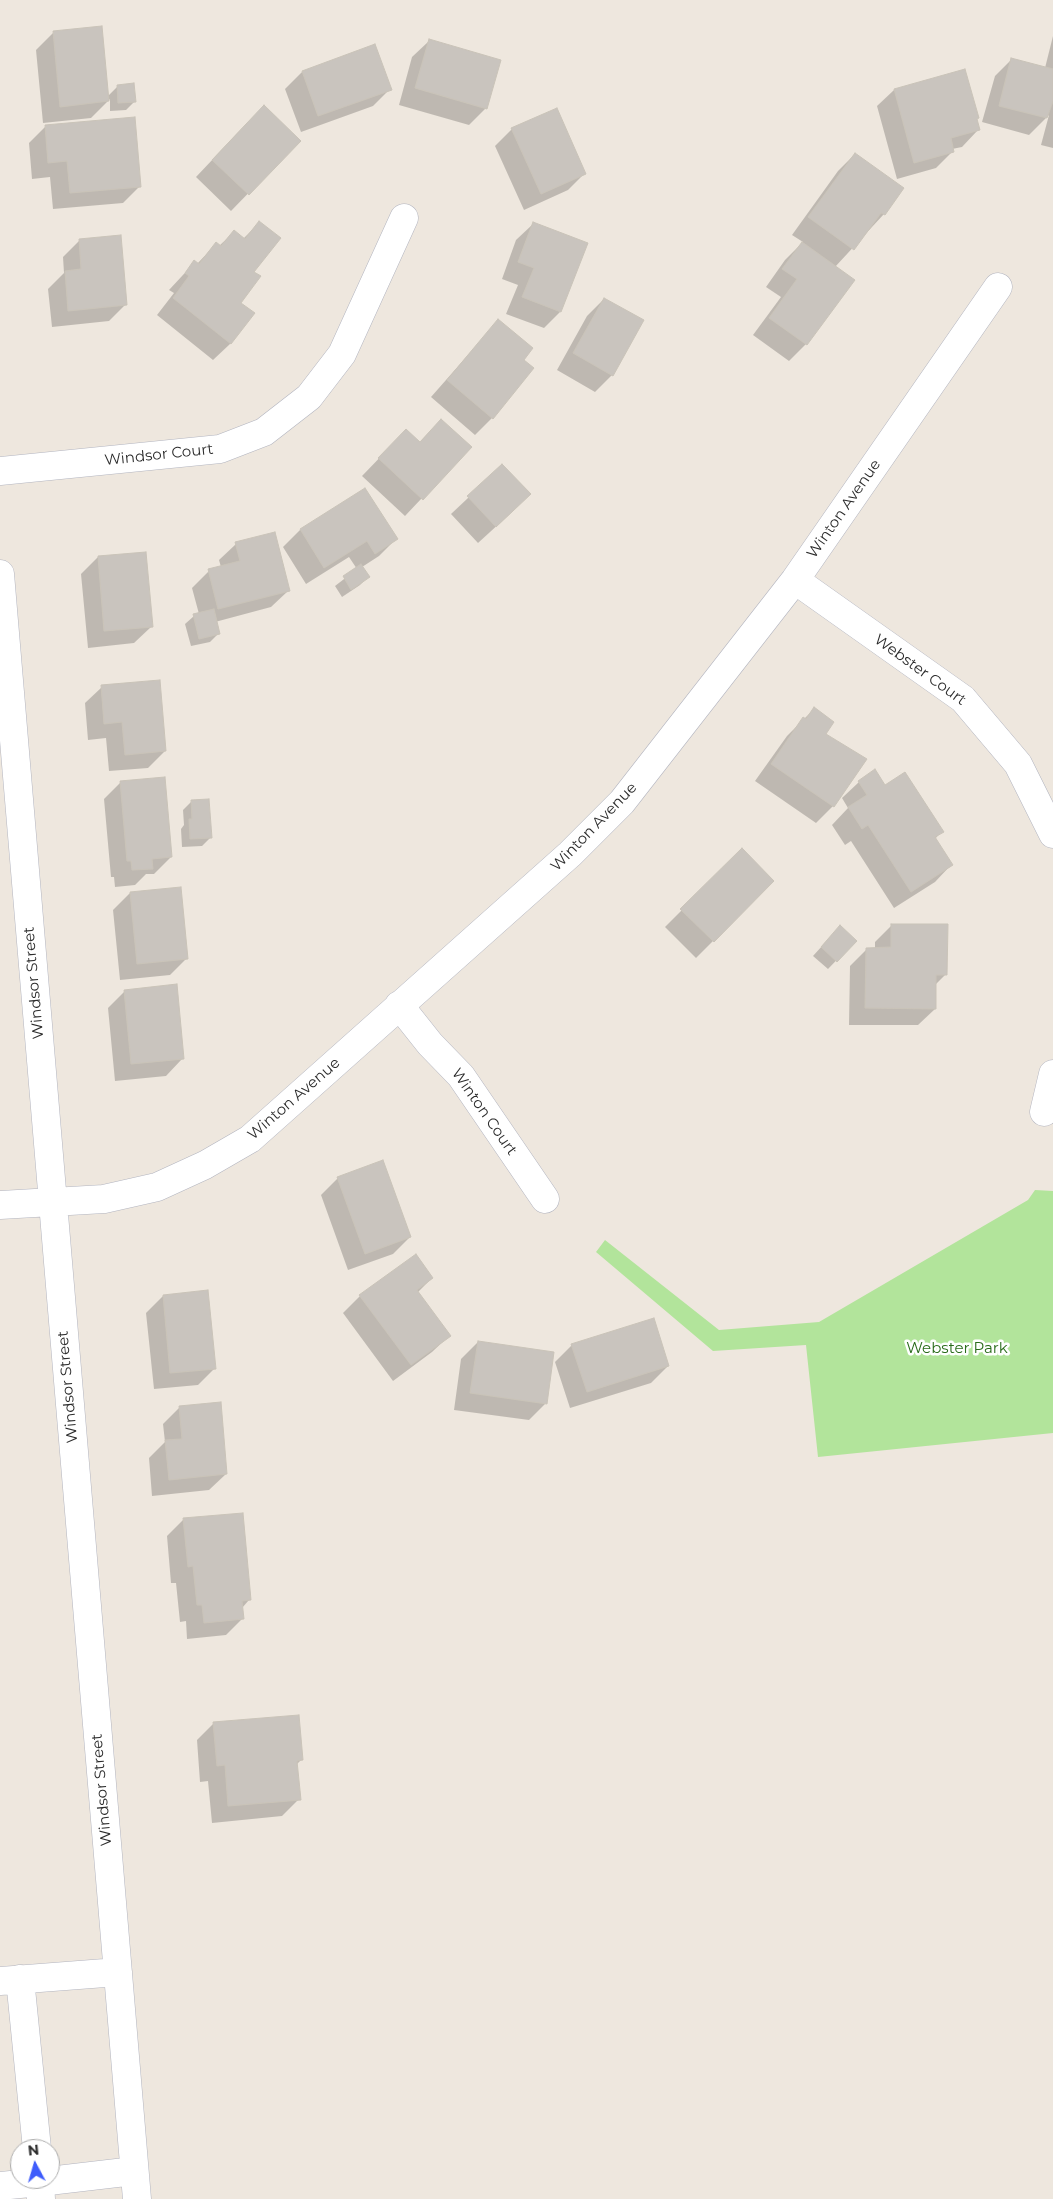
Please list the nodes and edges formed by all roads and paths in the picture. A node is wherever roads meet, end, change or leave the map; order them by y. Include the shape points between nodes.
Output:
1 (404, 218) dead end
2 (998, 287) dead end
3 (0, 471) edge
4 (0, 574) edge
5 (795, 580) junction
6 (1053, 834) edge
7 (399, 1005) junction
8 (1053, 1074) edge
9 (1044, 1112) dead end
10 (545, 1200) dead end
11 (52, 1203) junction
12 (0, 1205) edge
13 (118, 1972) junction
14 (10, 1980) edge
15 (35, 2139) edge
16 (134, 2172) junction
17 (60, 2184) edge
18 (137, 2199) edge

1 - 3 street, Windsor Court via 342,354 309,398 264,432 220,449
2 - 5 street, Winton Avenue
4 - 11 street, Windsor Street
5 - 6 street, Webster Court via 963,699 1018,764
5 - 7 street, Winton Avenue via 622,802 523,897
7 - 10 street, Winton Court via 461,1076
7 - 11 street, Winton Avenue via 250,1139 205,1165 157,1187 104,1199
8 - 9 street
11 - 12 street, Winton Avenue
11 - 13 street, Windsor Street
13 - 14 street
13 - 16 street, Windsor Street
14 - 15 street
16 - 17 street
16 - 18 street, Windsor Street

